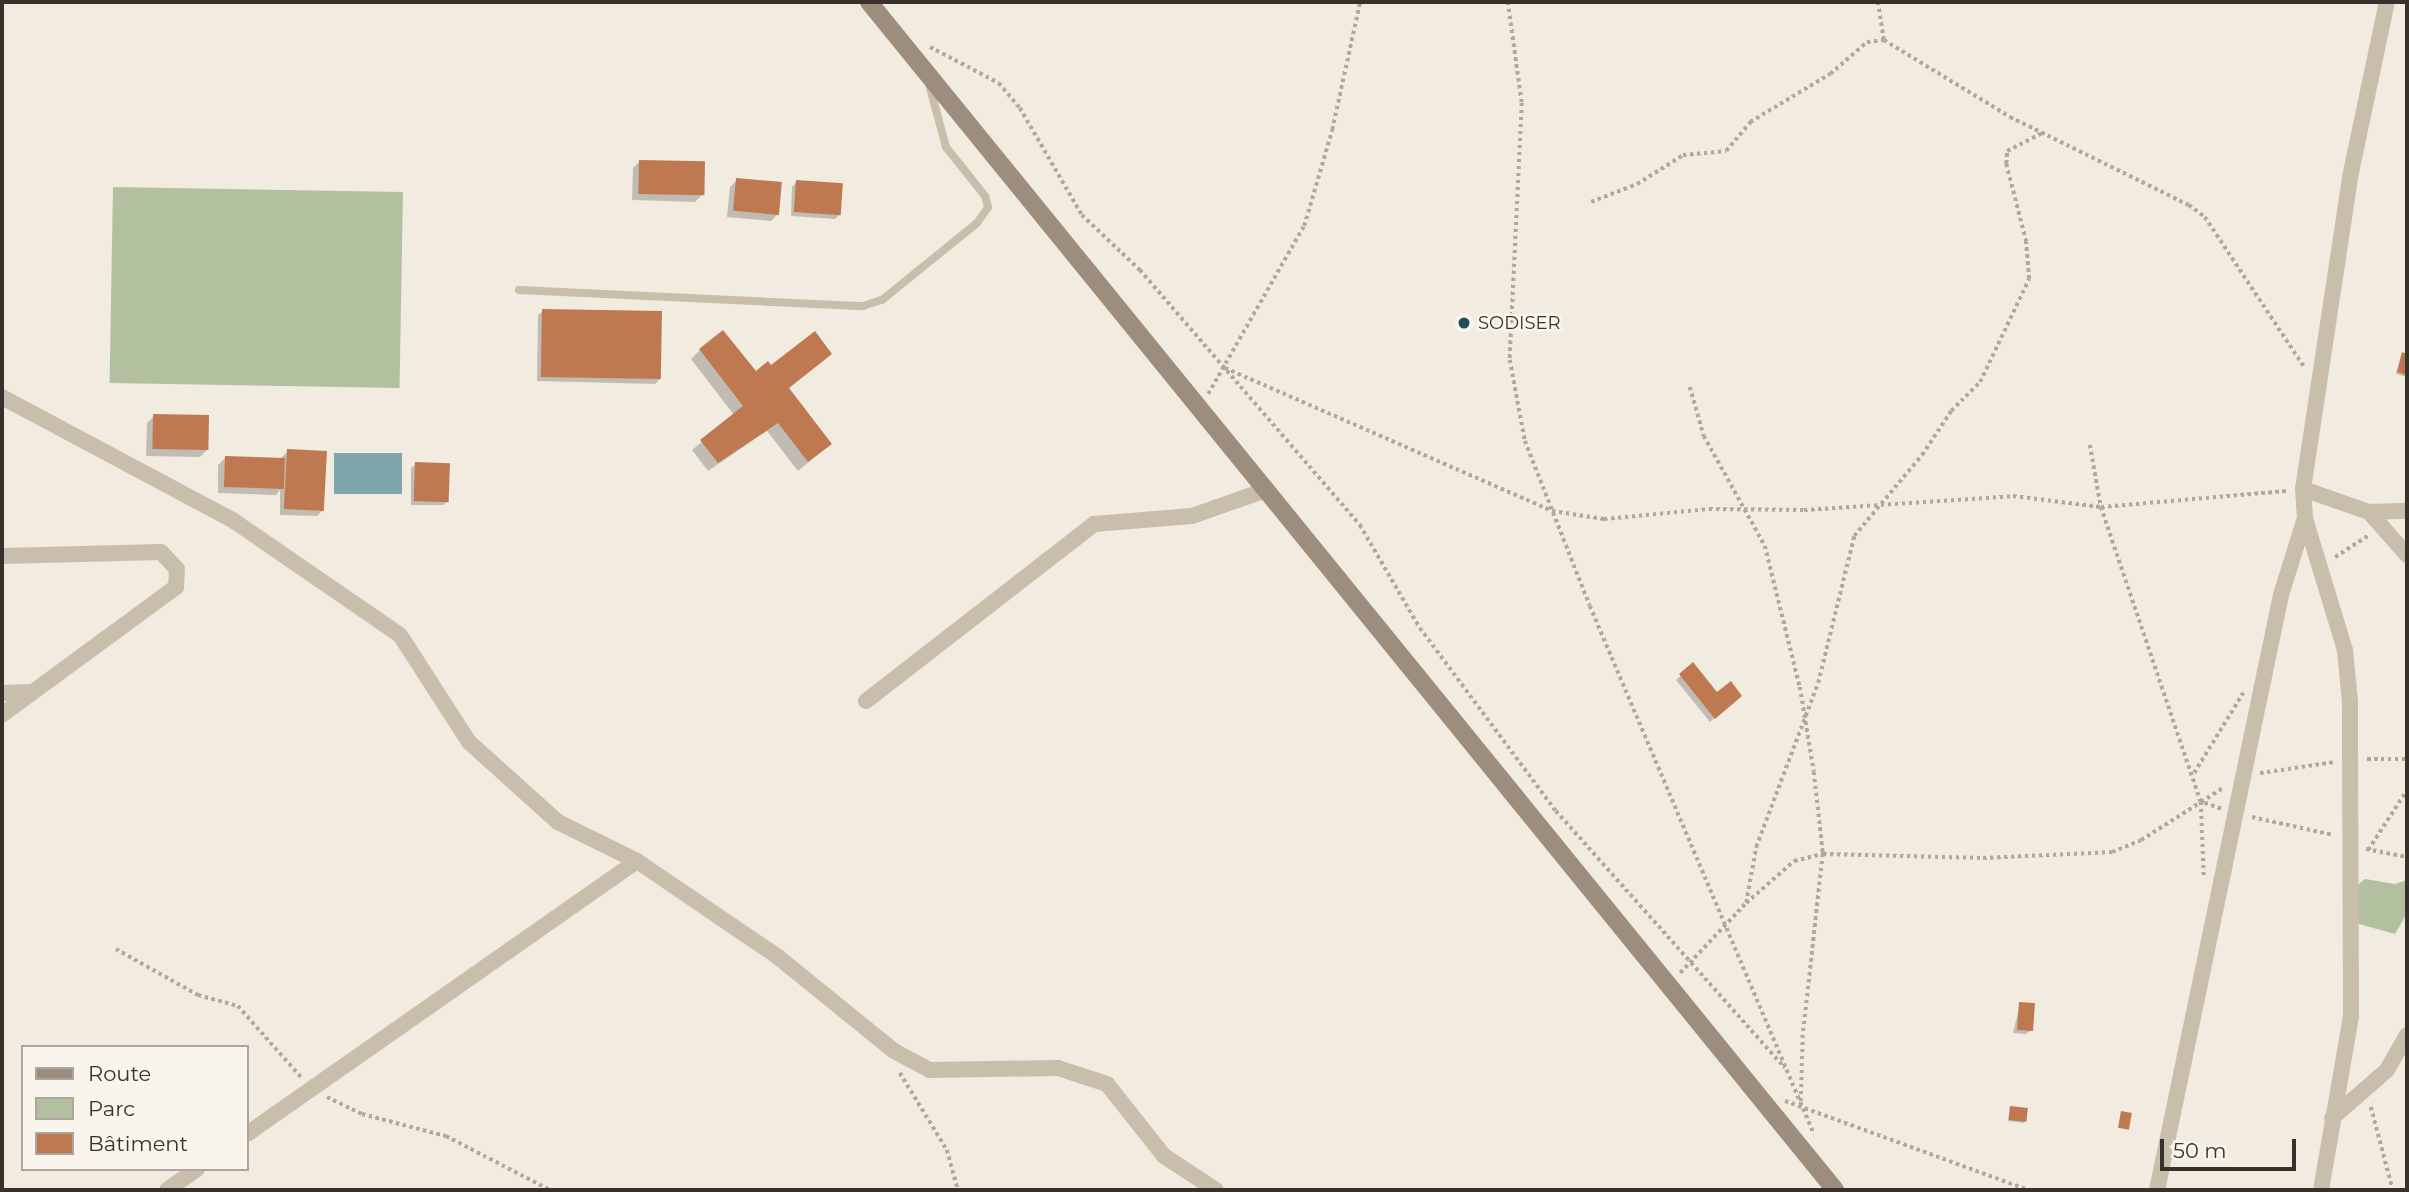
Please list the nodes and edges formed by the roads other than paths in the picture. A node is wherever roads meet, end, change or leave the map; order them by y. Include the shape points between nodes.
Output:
1 (869, 2) edge
2 (2387, 2) edge
3 (928, 78) junction
4 (519, 290) dead end
5 (2, 397) edge
6 (2303, 489) junction
7 (1263, 491) junction
8 (2407, 511) edge
9 (2369, 512) junction
10 (2305, 518) junction
11 (2407, 555) edge
12 (2, 556) edge
13 (33, 692) junction
14 (2, 693) edge
15 (866, 701) dead end
16 (2, 715) edge
17 (637, 861) junction
18 (2407, 1035) edge
19 (2332, 1118) junction
20 (248, 1133) edge
21 (194, 1171) edge
22 (167, 1190) edge
23 (1216, 1190) edge
24 (1835, 1190) edge
25 (2157, 1190) edge
26 (2321, 1190) edge

1 - 3 main road
2 - 6 street via 2350,177
3 - 4 lane via 946,147 988,207 977,223 882,300 863,306
3 - 7 main road
5 - 17 street via 234,521 400,635 469,742 558,822
6 - 9 street
6 - 10 street
7 - 15 street via 1192,516 1094,524
7 - 24 main road via 1750,1088 1811,1147
8 - 9 street
9 - 11 street
10 - 19 street via 2345,650 2350,760 2351,1016
10 - 25 street via 2281,595
12 - 13 street via 161,552 177,569 176,587
13 - 14 street
13 - 16 street
17 - 20 street
17 - 23 street via 778,957 894,1051 929,1070 1059,1068 1107,1084 1164,1156
18 - 19 street via 2387,1070
19 - 26 street
21 - 22 street

